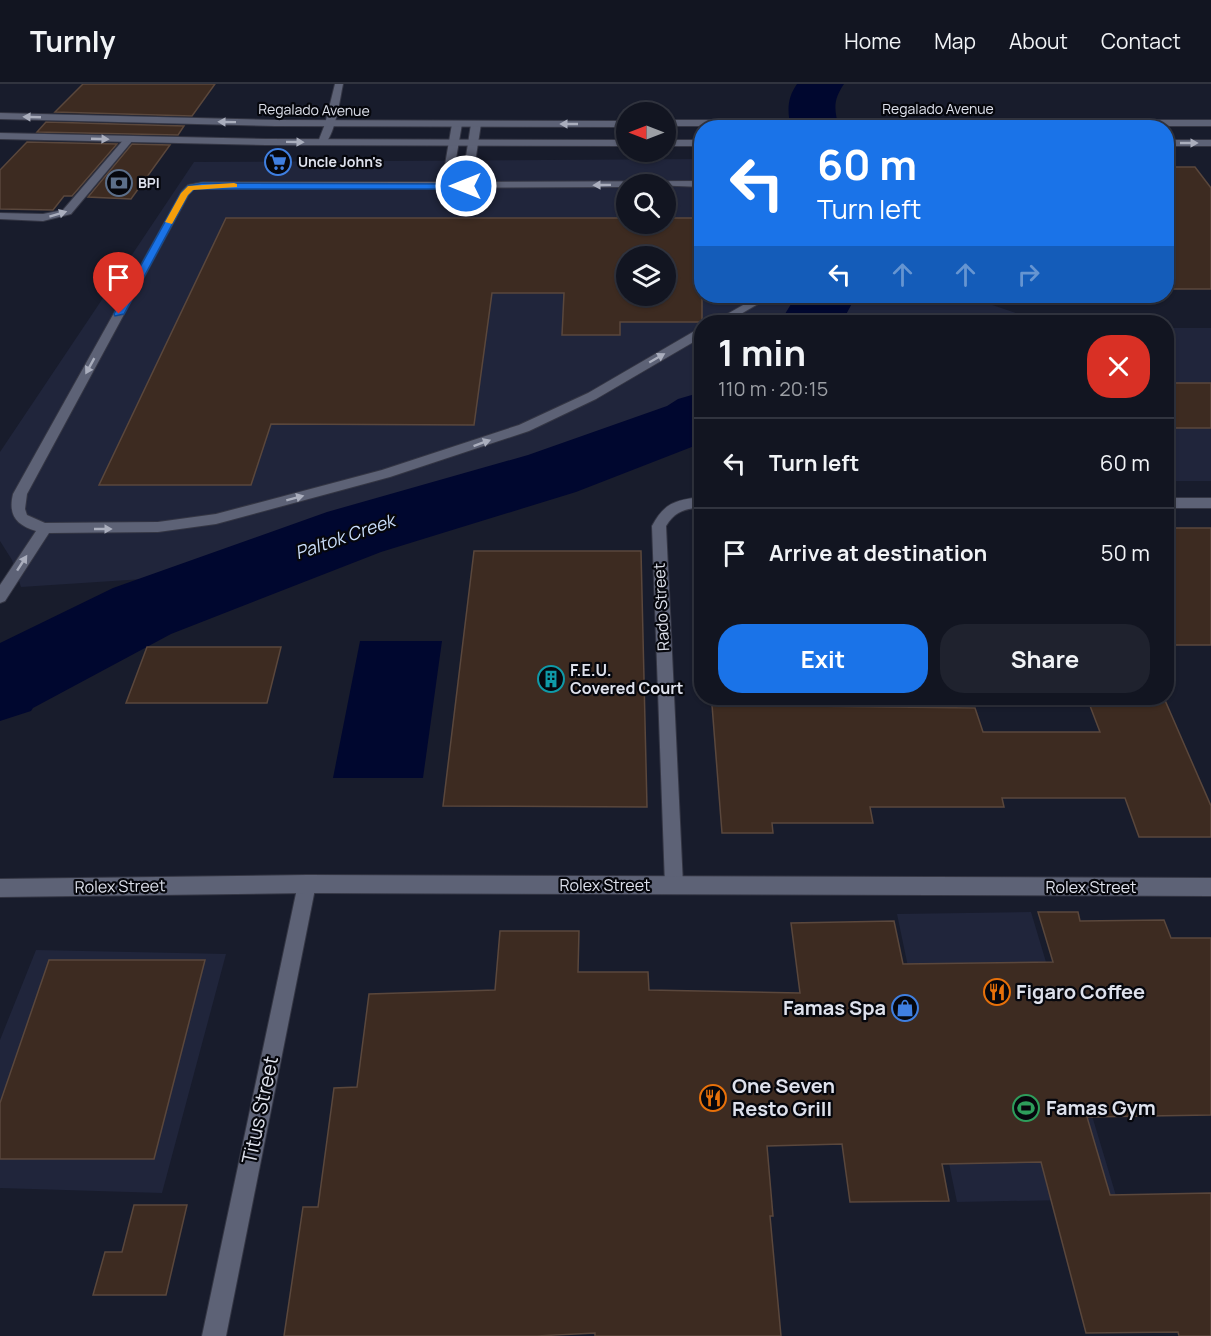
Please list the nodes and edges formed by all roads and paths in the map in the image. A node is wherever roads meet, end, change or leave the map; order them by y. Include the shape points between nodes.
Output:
1 (339, 84) edge
2 (0, 116) edge
3 (676, 123) edge
4 (694, 123) edge
5 (1174, 123) edge
6 (1211, 123) edge
7 (330, 124) junction
8 (457, 124) junction
9 (476, 124) junction
10 (616, 124) edge
11 (0, 136) edge
12 (128, 140) junction
13 (323, 142) junction
14 (454, 143) junction
15 (473, 143) junction
16 (616, 143) edge
17 (676, 143) edge
18 (694, 143) edge
19 (1174, 143) edge
20 (1211, 143) edge
21 (694, 184) edge
22 (446, 186) junction
23 (466, 186) junction
24 (0, 216) edge
25 (753, 303) edge
26 (732, 315) edge
27 (694, 338) edge
28 (694, 503) edge
29 (1174, 503) edge
30 (1211, 503) edge
31 (45, 528) junction
32 (0, 597) edge
33 (307, 885) junction
34 (675, 885) junction
35 (1211, 887) edge
36 (0, 888) edge
37 (214, 1336) edge

1 - 7 main road
7 -> 2 main road, Regalado Avenue
3 - 4 main road, Regalado Avenue
5 - 6 main road, Regalado Avenue
7 - 8 main road, Regalado Avenue
7 - 13 main road
8 - 9 main road, Regalado Avenue
8 - 14 main road
10 -> 9 main road, Regalado Avenue
9 - 15 main road
11 -> 12 main road, Regalado Avenue
12 -> 13 main road, Regalado Avenue
24 -> 12 main road via 40,218 67,212
13 - 14 main road, Regalado Avenue
14 - 15 main road, Regalado Avenue
14 - 22 main road
15 - 16 main road, Regalado Avenue
15 - 23 main road
17 - 18 main road
19 -> 20 main road
21 -> 23 main road
22 - 23 main road
22 -> 31 main road via 191,187 20,494 19,517
25 - 26 main road
31 -> 27 main road via 158,527 216,519 385,474 524,428 592,396
28 - 34 main road, Rado Street via 666,512 659,526
29 - 30 main road
32 -> 31 main road
33 - 34 main road, Rolex Street
33 - 36 main road, Rolex Street
33 - 37 main road, Titus Street
34 - 35 main road, Rolex Street

